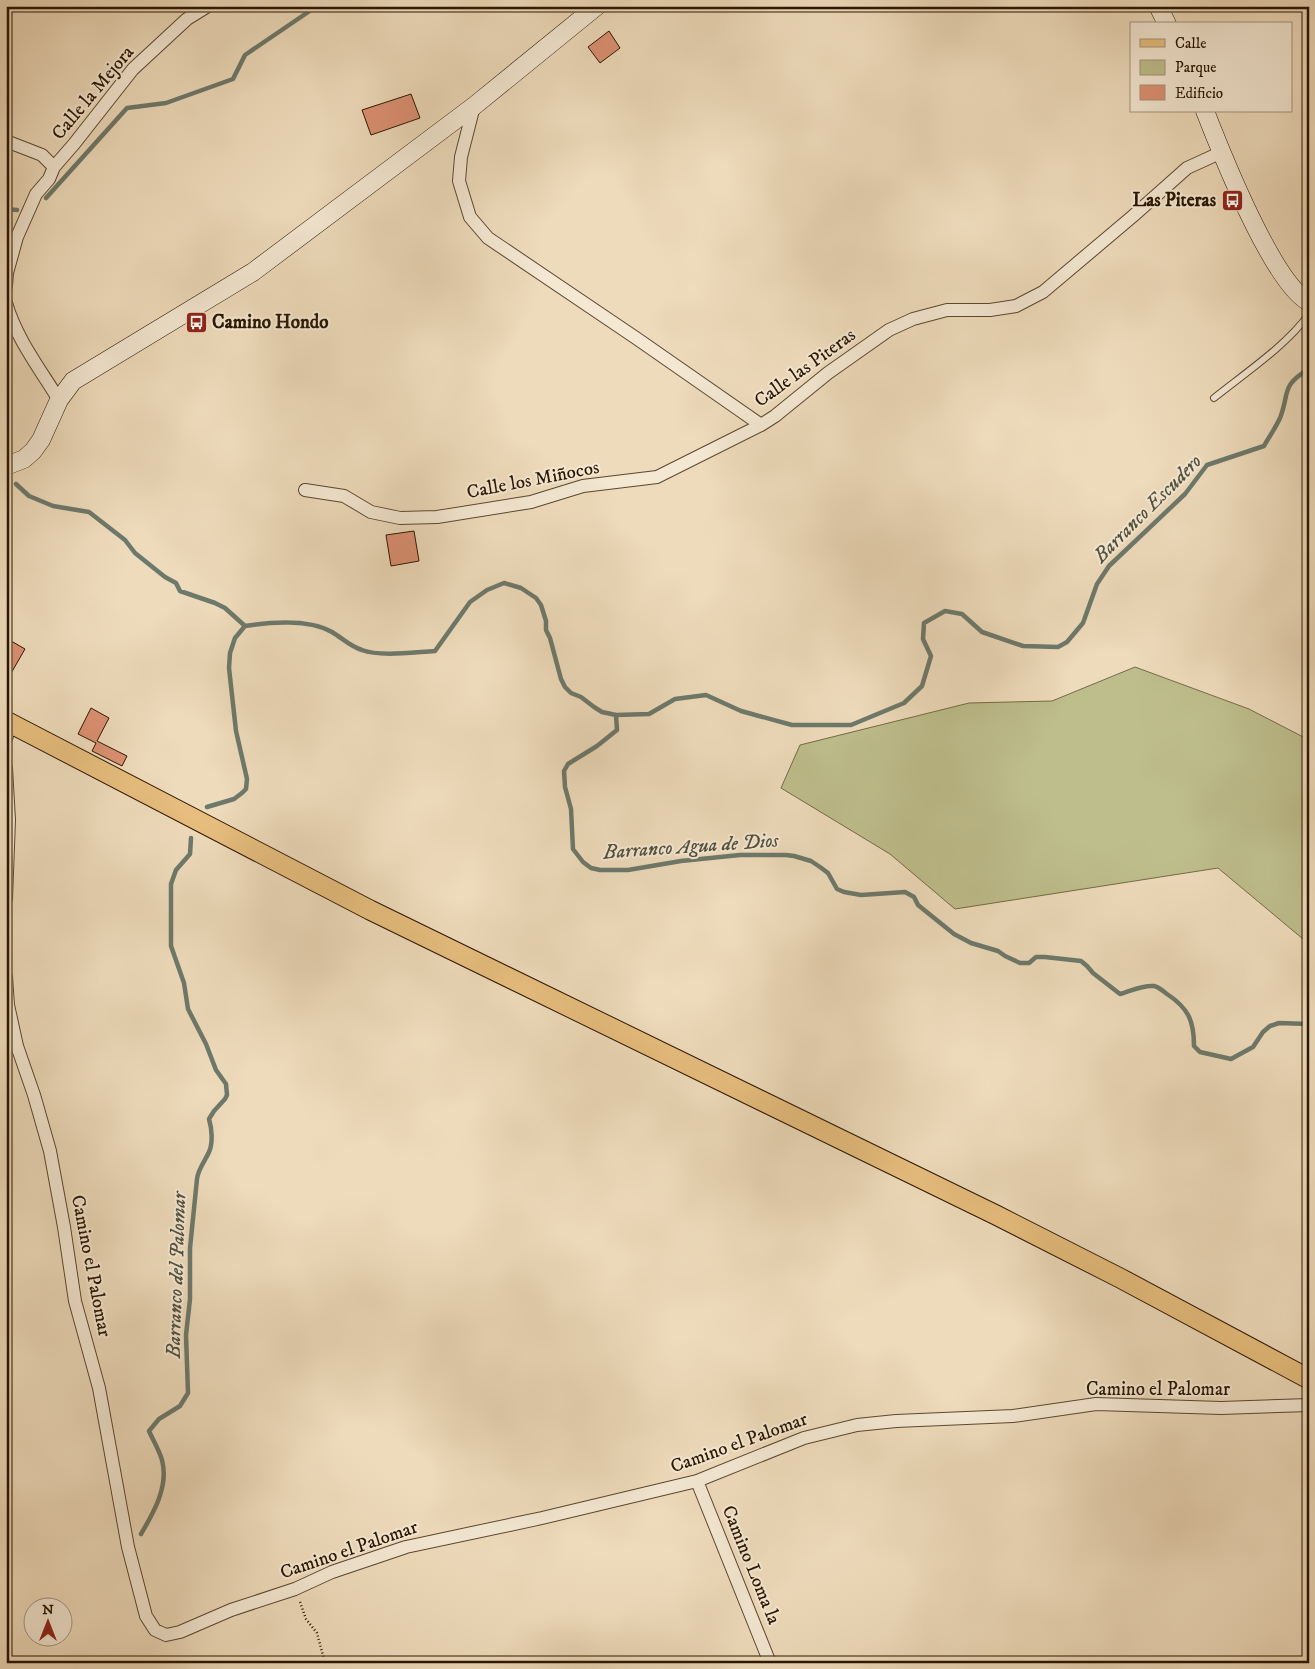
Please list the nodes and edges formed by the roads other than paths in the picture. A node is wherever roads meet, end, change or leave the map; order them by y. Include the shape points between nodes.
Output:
1 (208, 6) edge
2 (597, 6) edge
3 (1158, 6) edge
4 (1165, 22) edge
5 (474, 106) junction
6 (1204, 112) edge
7 (6, 141) edge
8 (1222, 152) junction
9 (54, 167) junction
10 (6, 286) edge
11 (1308, 301) edge
12 (6, 303) edge
13 (1214, 398) dead end
14 (59, 400) junction
15 (762, 425) junction
16 (6, 466) edge
17 (304, 490) dead end
18 (8, 728) edge
19 (6, 768) edge
20 (6, 899) edge
21 (6, 976) edge
22 (1309, 1379) edge
23 (1309, 1405) edge
24 (697, 1481) junction
25 (770, 1663) edge

1 - 9 street, Calle la Mejora via 187,19 133,69
2 - 5 street
3 - 4 street
5 - 14 street via 253,272 83,374 73,381
5 - 15 street, Calle las Piteras via 461,157 459,182 470,218 488,238
6 - 8 street
7 - 9 street, Calle la Mejora via 42,155
8 - 11 street via 1266,249 1297,294
8 - 15 street, Calle las Piteras via 1187,168 1042,292 1016,306 947,310 913,319 889,330
9 - 10 street, Calle la Mejora via 50,179 36,194 17,237
11 - 13 lane via 1302,323
12 - 14 street via 10,317
14 - 16 street via 33,451
15 - 17 street, Calle los Miñocos via 657,478 583,486 531,502 473,512 400,518 370,512 344,496
18 - 22 main road via 370,910 996,1215
19 - 20 street via 9,820
21 - 24 street, Camino el Palomar via 8,1005 17,1046 50,1151 75,1301 99,1388 128,1546 146,1616 155,1630 166,1636 180,1632 332,1572 406,1547
23 - 24 street, Camino el Palomar via 1221,1408 1096,1404 1013,1416 857,1425 804,1438
24 - 25 street, Camino Loma la

